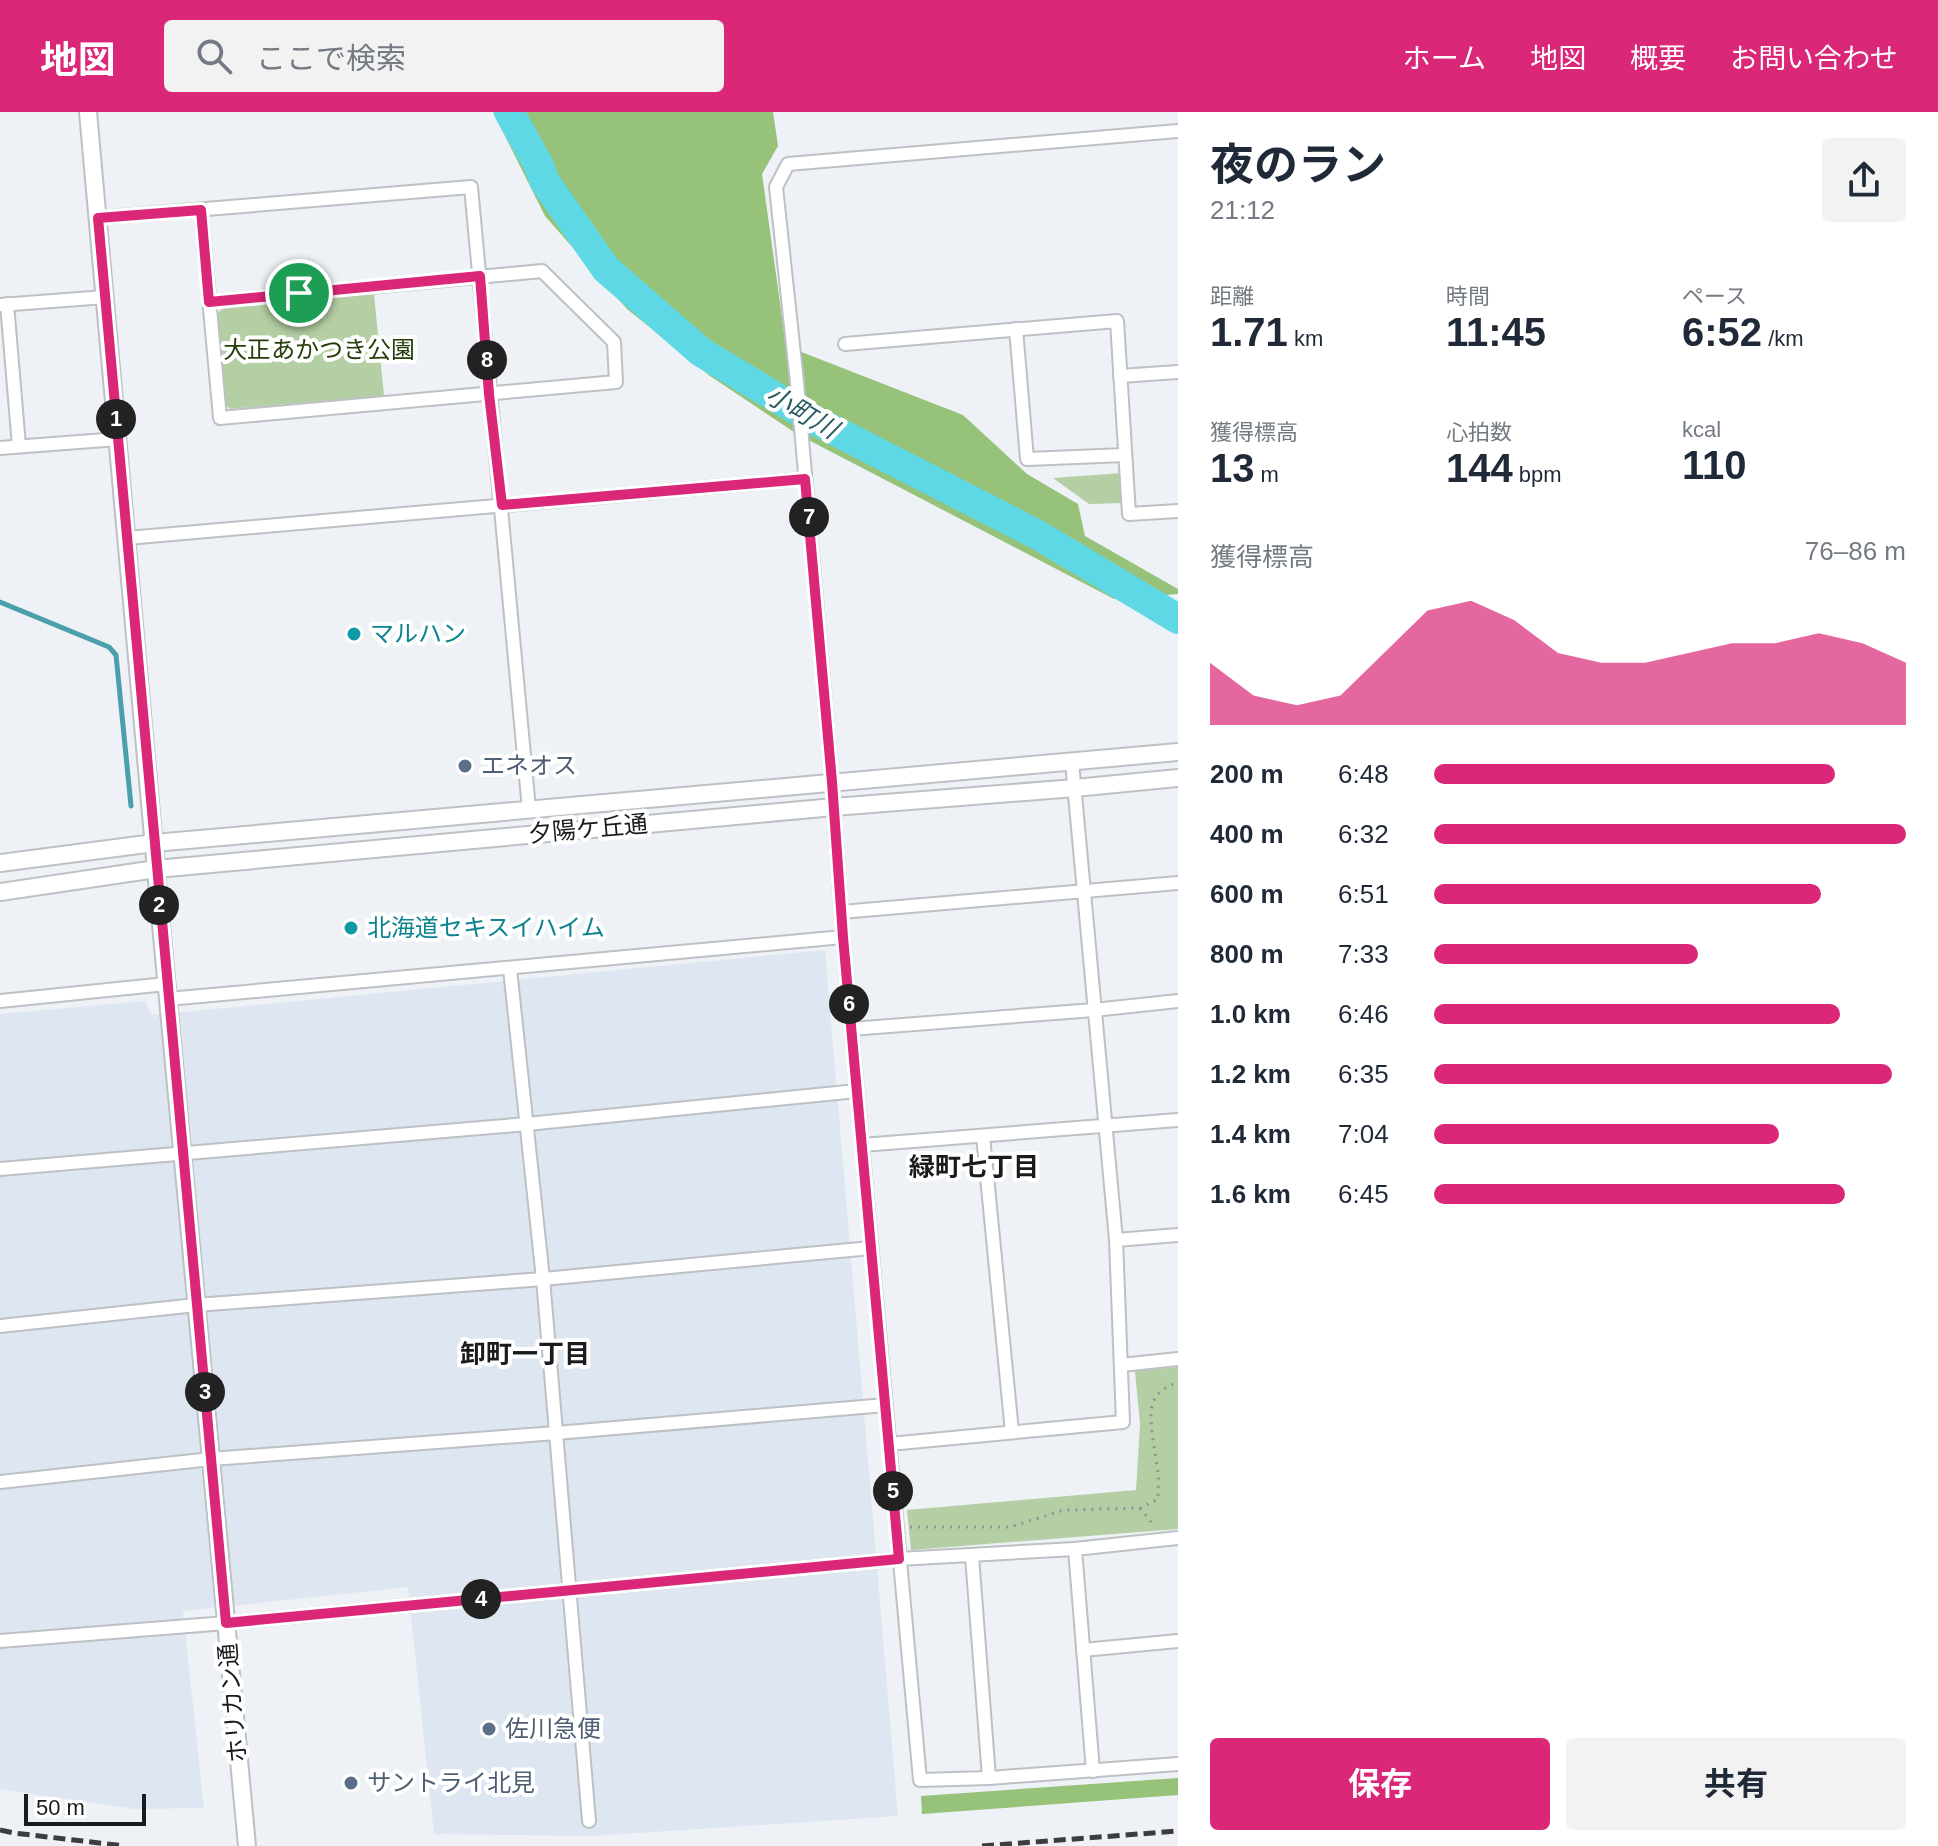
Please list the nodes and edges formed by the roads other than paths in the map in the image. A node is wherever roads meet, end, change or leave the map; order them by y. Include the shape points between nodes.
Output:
1 (88, 112) edge
2 (1178, 131) edge
3 (201, 210) junction
4 (98, 218) junction
5 (480, 276) junction
6 (105, 297) junction
7 (209, 302) junction
8 (3, 304) edge
9 (1016, 329) junction
10 (845, 344) dead end
11 (1178, 372) edge
12 (1120, 376) junction
13 (489, 394) junction
14 (118, 439) junction
15 (19, 446) junction
16 (0, 448) edge
17 (1125, 455) junction
18 (805, 479) junction
19 (502, 505) junction
20 (1178, 511) edge
21 (127, 538) junction
22 (1178, 752) edge
23 (1072, 762) junction
24 (1178, 778) edge
25 (832, 782) junction
26 (1075, 788) junction
27 (834, 807) junction
28 (529, 809) junction
29 (154, 843) junction
30 (0, 863) edge
31 (156, 869) junction
32 (1178, 883) edge
33 (0, 892) edge
34 (1085, 892) junction
35 (841, 912) junction
36 (843, 937) junction
37 (510, 969) junction
38 (167, 992) junction
39 (0, 1001) edge
40 (1178, 1001) edge
41 (1094, 1010) junction
42 (851, 1029) junction
43 (857, 1091) junction
44 (1178, 1120) edge
45 (527, 1124) junction
46 (1105, 1126) junction
47 (983, 1136) junction
48 (862, 1145) junction
49 (182, 1153) junction
50 (0, 1169) edge
51 (1178, 1235) edge
52 (1116, 1240) junction
53 (871, 1248) junction
54 (543, 1279) junction
55 (196, 1305) junction
56 (0, 1326) edge
57 (1178, 1359) edge
58 (1121, 1365) junction
59 (886, 1405) junction
60 (1012, 1432) junction
61 (556, 1433) junction
62 (889, 1444) junction
63 (211, 1459) junction
64 (0, 1482) edge
65 (1178, 1538) edge
66 (1075, 1549) junction
67 (972, 1556) junction
68 (899, 1559) junction
69 (570, 1591) junction
70 (226, 1623) junction
71 (0, 1641) edge
72 (1178, 1641) edge
73 (1083, 1650) junction
74 (1178, 1764) edge
75 (1093, 1771) junction
76 (989, 1778) junction
77 (589, 1821) dead end
78 (247, 1846) edge

1 - 4 street, ホリカン通
2 - 18 street via 788,164 776,187
3 - 4 street
3 - 5 street via 471,187
3 - 7 street
4 - 6 street, ホリカン通
5 - 7 street
5 - 13 street
5 - 13 street via 542,271 614,342 616,382
6 - 8 street
6 - 14 street, ホリカン通
7 - 13 street via 220,418
8 - 15 street
9 - 10 street
9 - 12 street via 1117,321
9 - 17 street via 1027,459
11 - 12 street
12 - 17 street
13 - 19 street
14 - 15 street
14 - 21 street, ホリカン通
15 - 16 street
17 - 20 street via 1129,514
18 - 19 street
18 - 25 street
19 - 21 street
19 - 28 street
21 - 29 street, ホリカン通
22 - 23 street, 夕陽ケ丘通
23 - 25 street, 夕陽ケ丘通
23 - 26 street
24 - 26 street, 夕陽ケ丘通
25 - 27 street
25 - 28 street, 夕陽ケ丘通
26 - 27 street, 夕陽ケ丘通
26 - 34 street
27 - 31 street, 夕陽ケ丘通
27 - 35 street
28 - 29 street, 夕陽ケ丘通
29 - 30 street, 夕陽ケ丘通
29 - 31 street, ホリカン通
31 - 33 street, 夕陽ケ丘通
31 - 38 street, ホリカン通
32 - 34 street
34 - 35 street
34 - 41 street
35 - 36 street
36 - 37 street
36 - 42 street
37 - 38 street
37 - 45 street
38 - 39 street
38 - 49 street, ホリカン通
40 - 41 street
41 - 42 street
41 - 46 street
42 - 43 street
43 - 45 street
43 - 48 street
44 - 46 street
45 - 49 street
45 - 54 street
46 - 47 street
46 - 52 street
47 - 48 street
47 - 60 street
48 - 53 street
49 - 50 street
49 - 55 street, ホリカン通
51 - 52 street
52 - 58 street
53 - 54 street
53 - 59 street
54 - 55 street
54 - 61 street
55 - 56 street
55 - 63 street, ホリカン通
57 - 58 street
58 - 60 street via 1123,1422
59 - 61 street
59 - 62 street
60 - 62 street
61 - 63 street
61 - 69 street
62 - 68 street
63 - 64 street
63 - 70 street, ホリカン通
65 - 66 street
66 - 67 street
66 - 73 street
67 - 68 street
67 - 76 street
68 - 69 street
68 - 76 street via 920,1780
69 - 70 street
69 - 77 street
70 - 71 street
70 - 78 street, ホリカン通
72 - 73 street
73 - 75 street
74 - 75 street
75 - 76 street

